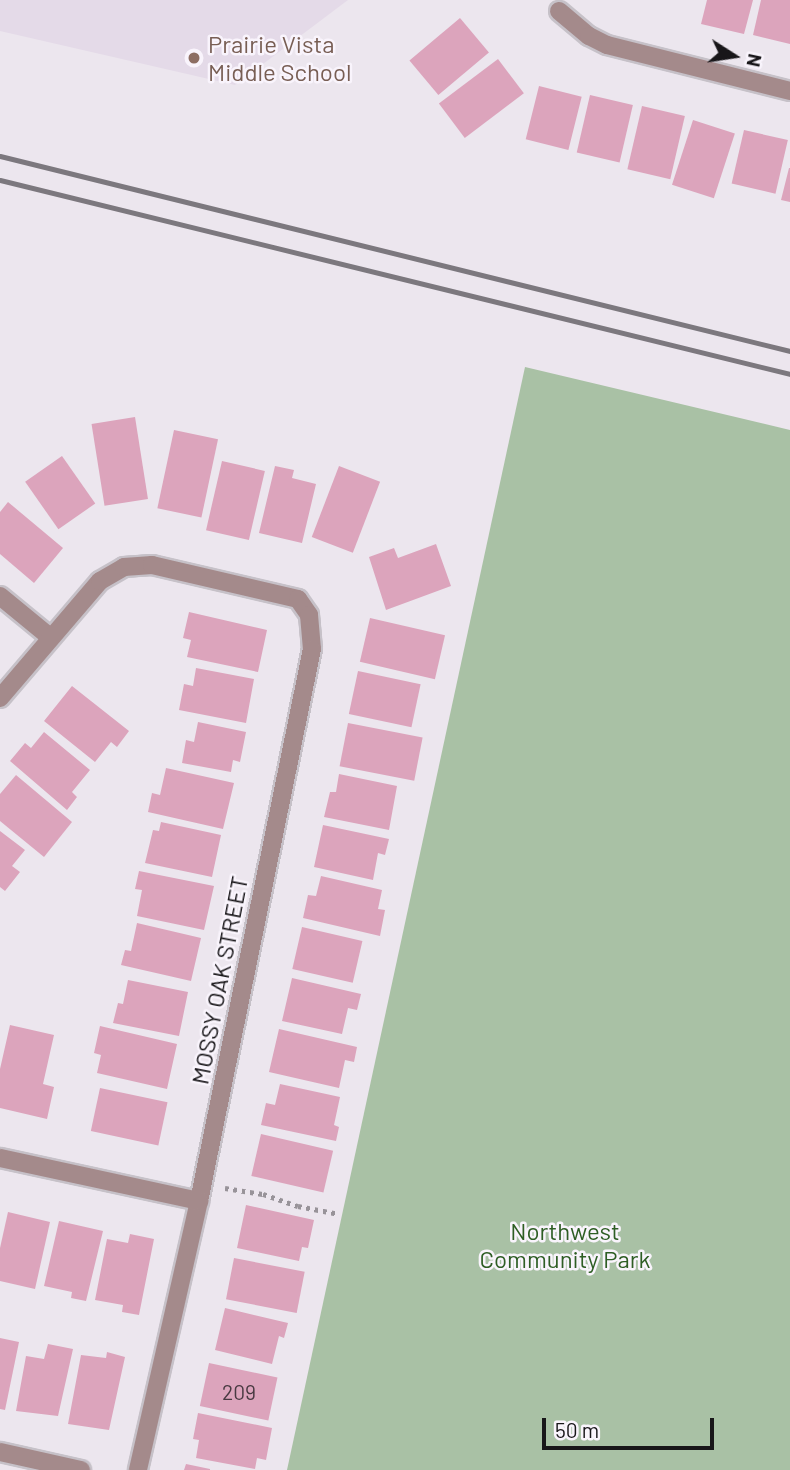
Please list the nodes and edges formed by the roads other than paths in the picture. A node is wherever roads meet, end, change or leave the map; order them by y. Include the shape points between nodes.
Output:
1 (559, 11) dead end
2 (790, 91) edge
3 (0, 596) edge
4 (50, 638) junction
5 (0, 698) edge
6 (0, 1158) edge
7 (200, 1201) junction
8 (0, 1452) edge
9 (82, 1470) edge
10 (138, 1470) edge

1 - 2 street via 607,45
3 - 4 street
4 - 5 street
4 - 7 street, MOSSY OAK STREET via 100,581 124,567 152,565 298,599 309,615 312,649
6 - 7 street
7 - 10 street, MOSSY OAK STREET
8 - 9 street

